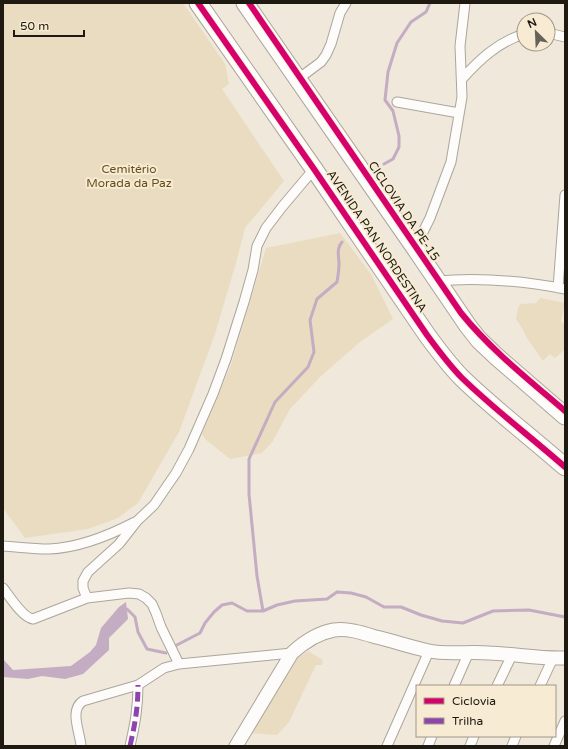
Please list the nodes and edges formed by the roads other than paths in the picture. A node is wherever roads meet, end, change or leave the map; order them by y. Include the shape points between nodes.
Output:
1 (198, 3) edge
2 (245, 3) edge
3 (346, 3) edge
4 (465, 3) edge
5 (516, 37) edge
6 (298, 79) junction
7 (462, 80) junction
8 (396, 102) dead end
9 (459, 113) junction
10 (314, 169) junction
11 (565, 195) edge
12 (415, 248) junction
13 (437, 281) junction
14 (562, 289) edge
15 (565, 416) edge
16 (565, 467) edge
17 (137, 521) junction
18 (3, 546) edge
19 (3, 588) edge
20 (87, 598) junction
21 (429, 651) junction
22 (469, 652) junction
23 (292, 653) junction
24 (512, 655) junction
25 (559, 658) edge
26 (179, 664) junction
27 (138, 685) junction
28 (454, 685) edge
29 (497, 685) edge
30 (541, 685) edge
31 (565, 721) edge
32 (81, 746) edge
33 (130, 746) edge
34 (236, 746) edge
35 (387, 746) edge
36 (554, 746) edge

1 - 10 highway, AVENIDA PAN NORDESTINA
2 - 6 highway
3 - 6 street via 338,18 326,56
4 - 7 street via 460,46
5 - 7 street via 489,52
6 - 12 highway
7 - 9 street
8 - 9 street
9 - 12 street via 451,162 444,184
10 - 16 highway, AVENIDA PAN NORDESTINA via 427,335 453,368
10 - 17 street via 266,228 257,246 253,270 226,359 195,436 176,474 154,505
11 - 14 street
12 - 13 highway
13 - 14 street via 504,280
13 - 15 highway via 479,340
17 - 18 street via 83,543 50,549
17 - 20 street via 119,544 88,572 83,581
19 - 20 street via 30,619
20 - 26 street via 129,593 140,594 146,598 154,609
21 - 22 street
21 - 23 street via 360,632 334,630 304,642
21 - 35 street
22 - 24 street
22 - 28 street
23 - 26 street
23 - 34 street
24 - 25 street
24 - 29 street
25 - 30 street
26 - 27 street via 164,668
27 - 32 street via 77,705 76,719
27 - 33 street via 135,729
31 - 36 street

